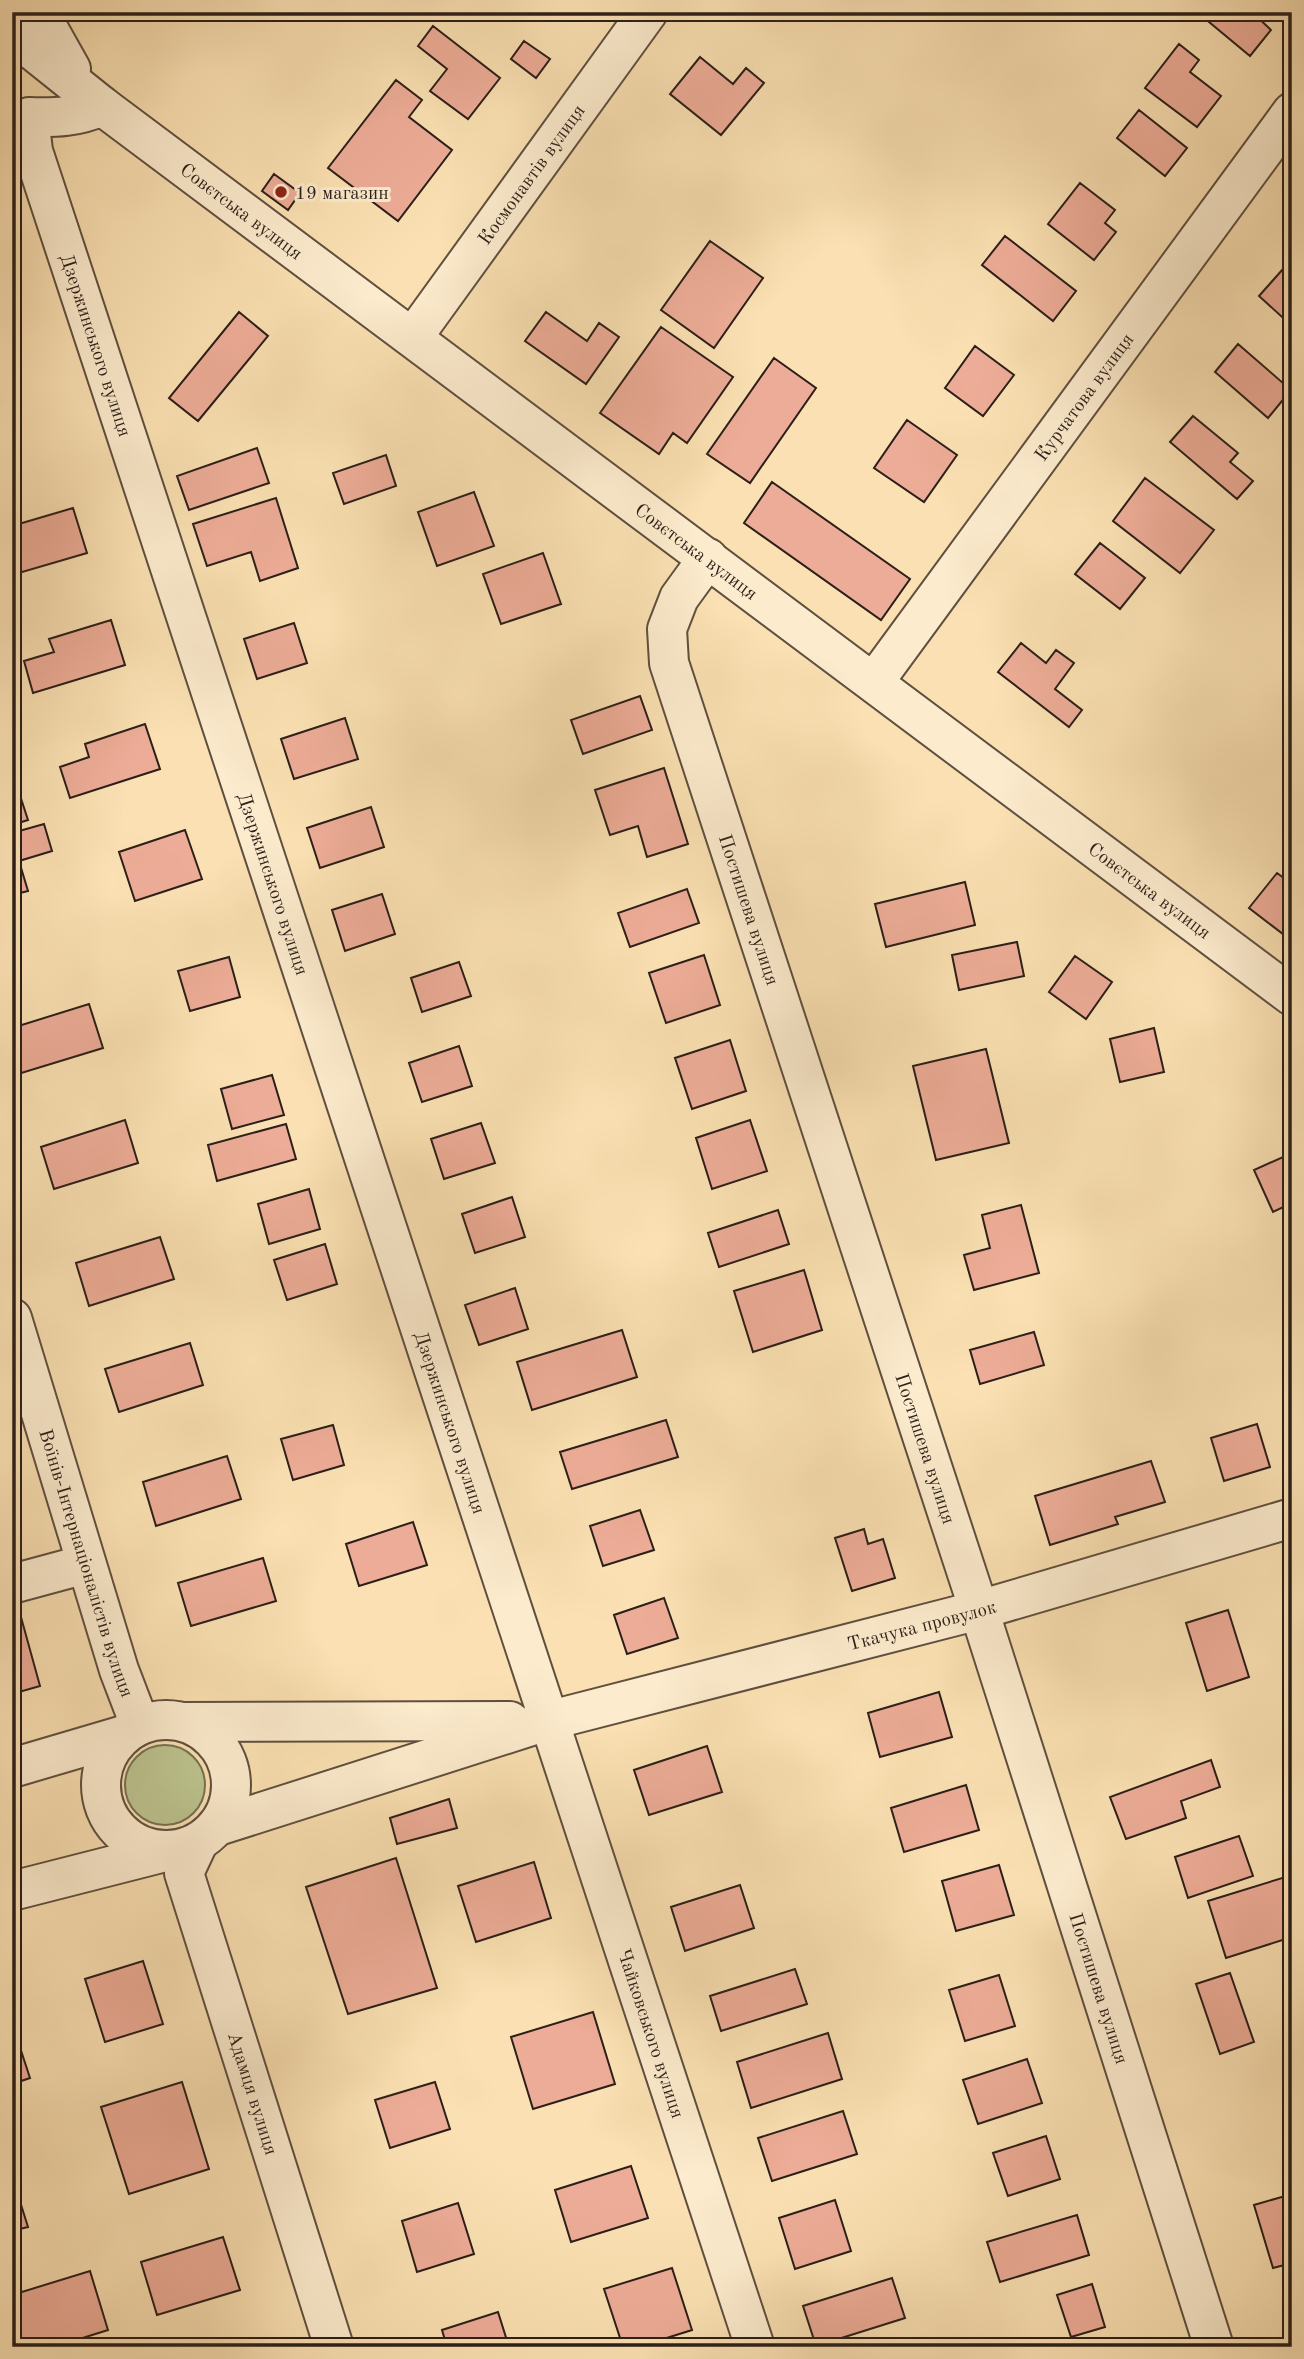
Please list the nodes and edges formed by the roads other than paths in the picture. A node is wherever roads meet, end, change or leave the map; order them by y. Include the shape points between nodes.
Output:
1 (39, 12) edge
2 (648, 12) edge
3 (12, 34) edge
4 (102, 106) junction
5 (1292, 112) edge
6 (21, 115) edge
7 (414, 337) junction
8 (708, 558) junction
9 (874, 682) junction
10 (1292, 996) edge
11 (12, 1318) edge
12 (1292, 1518) edge
13 (86, 1564) junction
14 (12, 1584) edge
15 (979, 1610) junction
16 (547, 1721) junction
17 (184, 1722) junction
18 (132, 1730) junction
19 (12, 1768) edge
20 (195, 1840) junction
21 (12, 1891) edge
22 (334, 2347) edge
23 (755, 2347) edge
24 (1214, 2347) edge

1 - 4 street via 71,70
2 - 7 street, Космонавтів вулиця
3 - 4 street
4 - 6 street, Дзержинського вулиця via 62,118
4 - 7 street, Совєтська вулиця
5 - 9 street, Курчатова вулиця
6 - 16 street, Дзержинського вулиця
7 - 8 street, Совєтська вулиця
8 - 9 street, Совєтська вулиця
8 - 15 street, Постишева вулиця via 679,598 667,629 669,663
9 - 10 street, Совєтська вулиця
11 - 13 street, Воїнів-Інтернаціоналістів вулиця
12 - 15 street, Ткачука провулок
13 - 14 street
13 - 18 street, Воїнів-Інтернаціоналістів вулиця
15 - 16 street, Ткачука провулок
15 - 24 street, Постишева вулиця
16 - 17 street
16 - 20 street
16 - 23 street, Чайковського вулиця
17 - 18 street via 162,1720
17 - 20 street via 204,1731 219,1746 229,1765 232,1786 228,1807
18 - 19 street
18 - 20 street via 111,1750 102,1769 105,1809 130,1840 149,1848
20 - 21 street
20 - 22 street, Адамця вулиця via 184,1873

